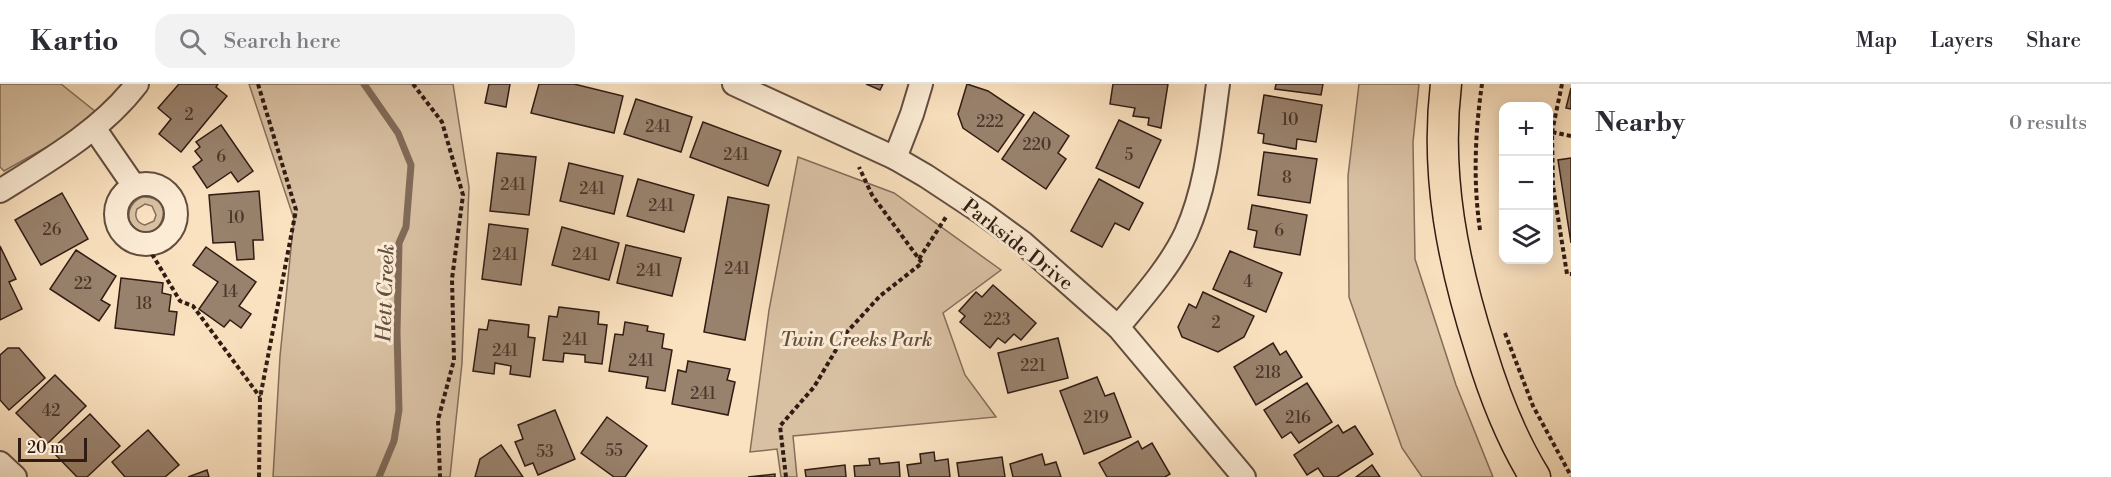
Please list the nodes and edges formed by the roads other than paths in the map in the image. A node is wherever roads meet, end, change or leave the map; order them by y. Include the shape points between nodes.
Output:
1 (137, 84) edge
2 (734, 84) edge
3 (921, 84) edge
4 (1218, 84) edge
5 (1446, 84) edge
6 (94, 128) junction
7 (895, 158) junction
8 (134, 186) dead end
9 (0, 190) edge
10 (1118, 327) junction
11 (0, 463) edge
12 (1238, 475) edge
13 (15, 477) edge
14 (1535, 477) edge

1 - 6 street
2 - 7 street, Parkside Drive
3 - 7 street
4 - 10 street via 1205,170 1185,234
5 - 14 main road via 1442,159 1451,243 1494,393
6 - 8 street
6 - 9 street
7 - 10 street, Parkside Drive via 1023,243
10 - 12 street, Parkside Drive
11 - 13 street

